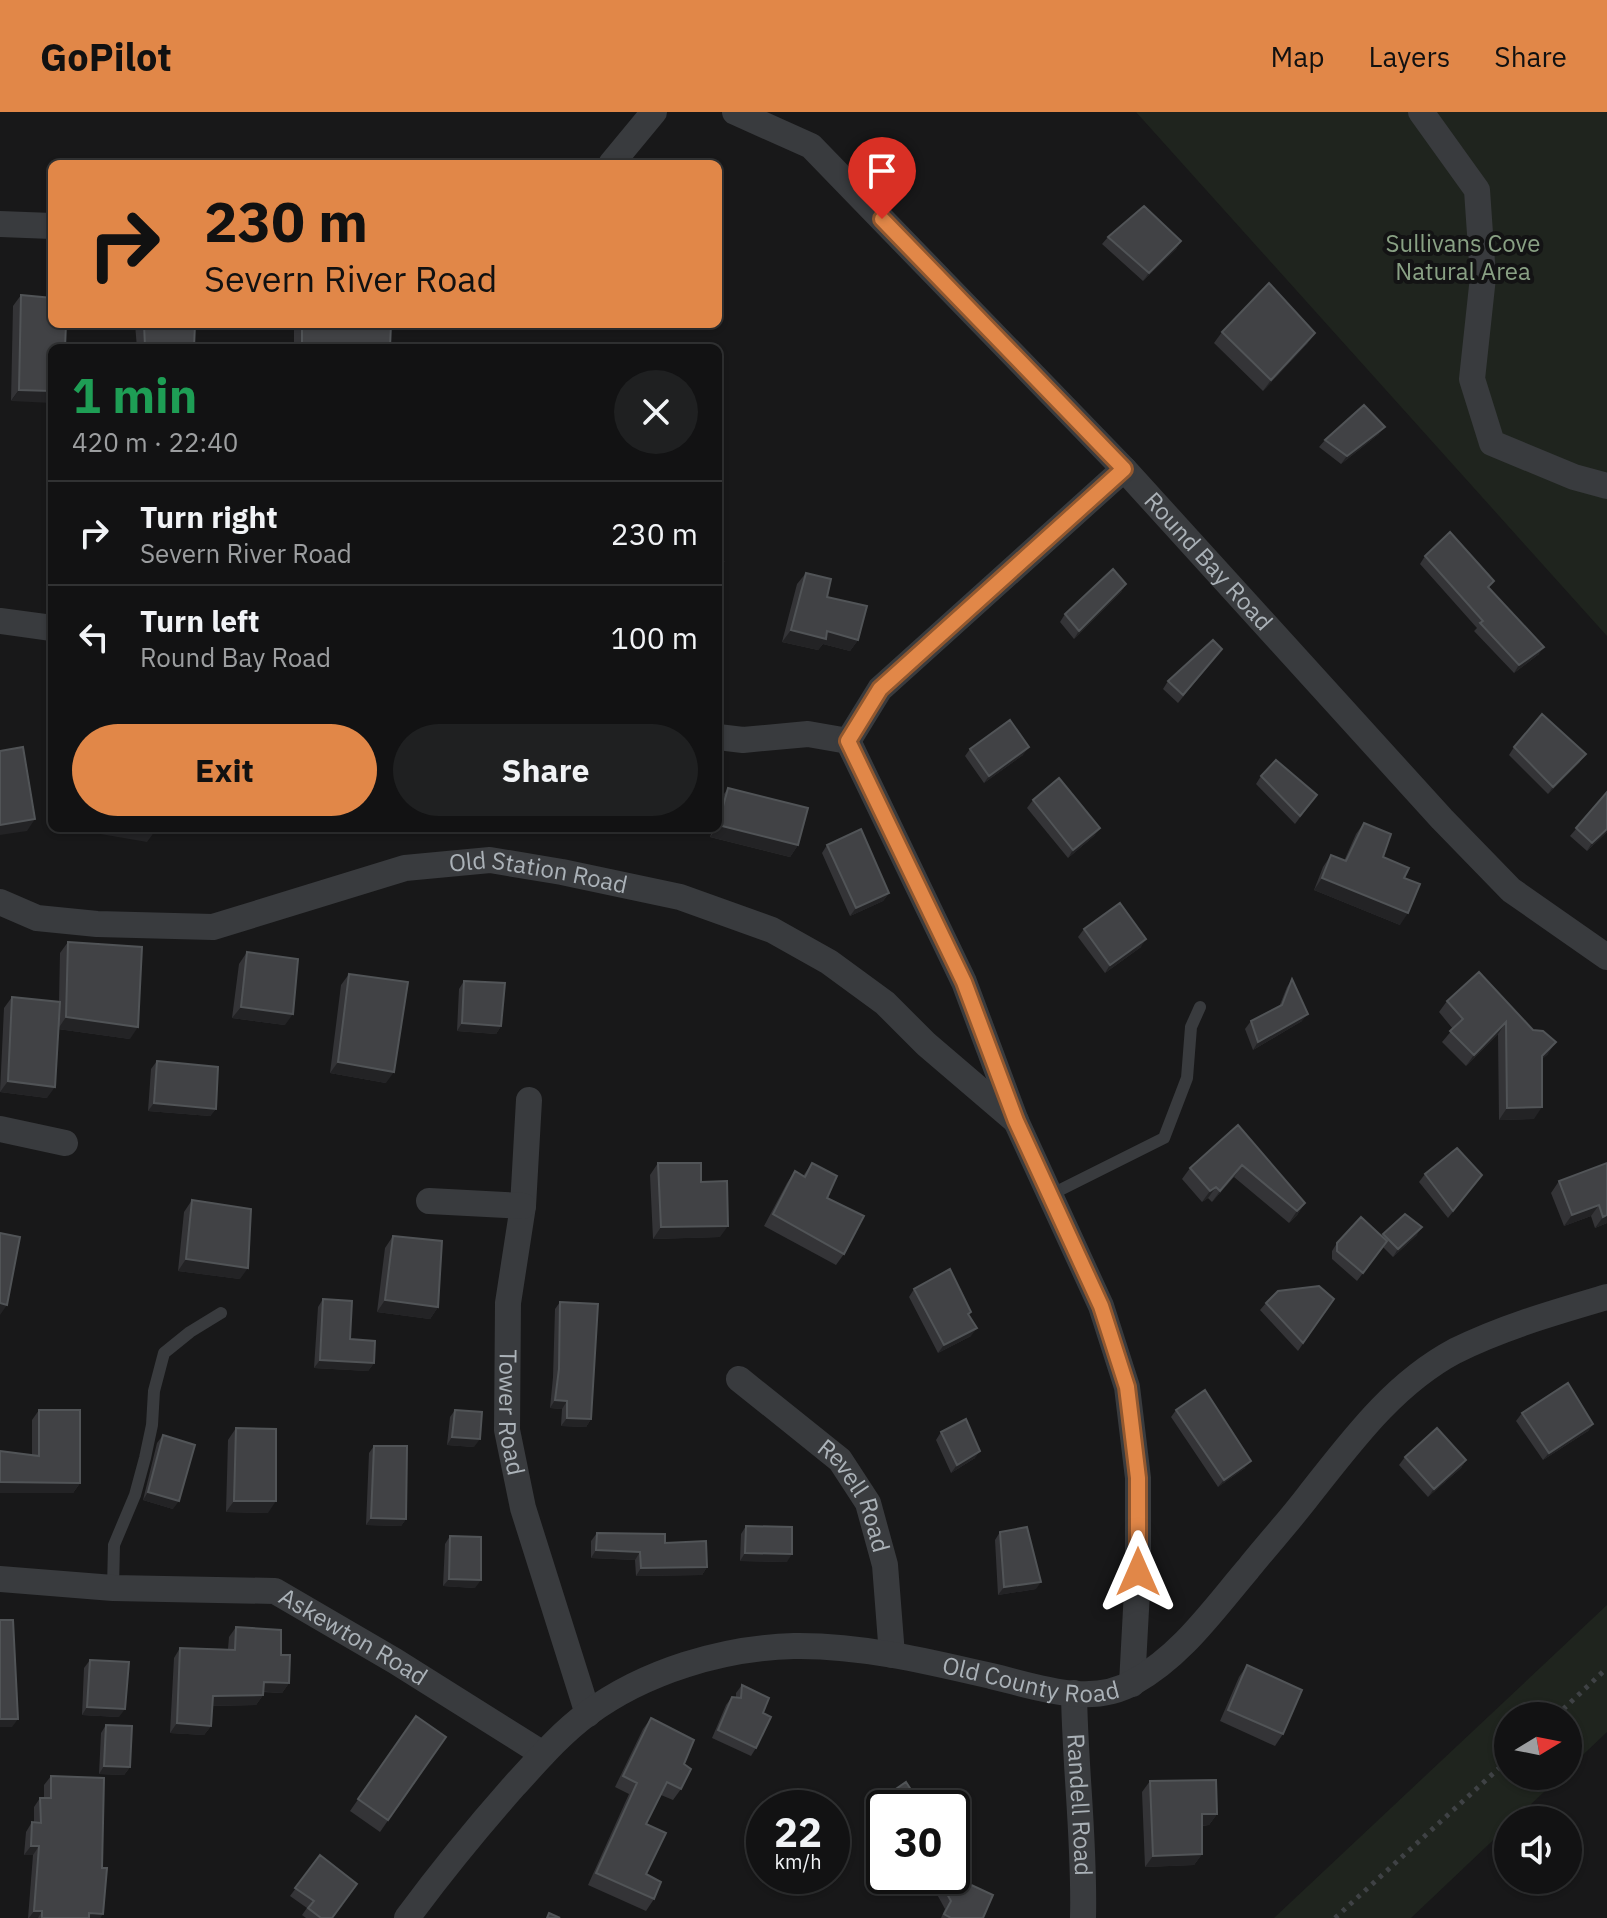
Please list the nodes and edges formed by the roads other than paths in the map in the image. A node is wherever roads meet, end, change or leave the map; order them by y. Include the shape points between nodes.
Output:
1 (654, 112) edge
2 (735, 112) edge
3 (1421, 112) edge
4 (614, 160) edge
5 (0, 224) edge
6 (48, 226) edge
7 (1124, 469) junction
8 (1607, 486) edge
9 (0, 621) edge
10 (48, 627) edge
11 (722, 737) edge
12 (848, 741) junction
13 (0, 902) edge
14 (1607, 957) edge
15 (1200, 1007) dead end
16 (529, 1100) dead end
17 (1016, 1121) junction
18 (0, 1129) edge
19 (65, 1143) dead end
20 (1050, 1195) junction
21 (429, 1201) dead end
22 (523, 1206) junction
23 (1607, 1297) edge
24 (221, 1313) dead end
25 (739, 1379) dead end
26 (0, 1579) edge
27 (113, 1588) junction
28 (892, 1655) junction
29 (1132, 1684) junction
30 (1074, 1693) junction
31 (588, 1714) junction
32 (543, 1754) junction
33 (407, 1918) edge
34 (1083, 1918) edge

1 - 4 street
2 - 7 street, Round Bay Road via 811,146
3 - 8 street via 1477,190 1483,277 1472,379 1492,443
5 - 6 street
7 - 12 street via 880,689
7 - 14 street, Round Bay Road via 1511,890
9 - 10 street
11 - 12 street via 808,734
12 - 17 street via 964,982
13 - 17 street, Old Station Road via 37,918 213,927 405,868 490,860 636,887 772,930 829,962 885,1003
15 - 20 lane via 1191,1027 1187,1078 1164,1138
16 - 22 street, Tower Road
17 - 20 street
18 - 19 street
20 - 29 street via 1101,1306 1127,1387 1138,1478
21 - 22 street
22 - 31 street, Tower Road via 508,1303 507,1430 523,1508
23 - 29 street, Old County Road via 1526,1321 1452,1353 1403,1387 1351,1440 1180,1651
24 - 27 lane via 164,1353 145,1458 114,1545
25 - 28 street, Revell Road via 840,1460 868,1503 885,1565
26 - 27 street, Askewton Road
27 - 32 street, Askewton Road via 275,1591
28 - 30 street, Old County Road
28 - 31 street, Old County Road via 797,1646 715,1656 634,1687
29 - 30 street, Old County Road
30 - 34 street, Randell Road
31 - 32 street, Old County Road
32 - 33 street, Old County Road via 475,1829

